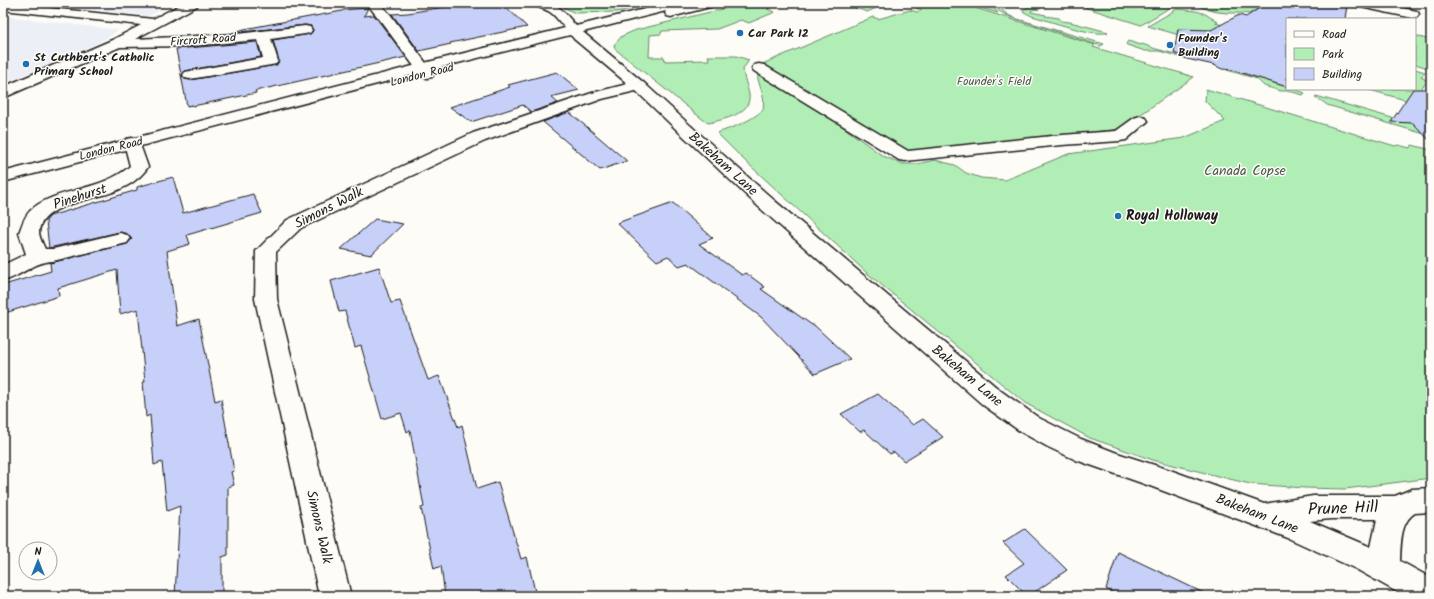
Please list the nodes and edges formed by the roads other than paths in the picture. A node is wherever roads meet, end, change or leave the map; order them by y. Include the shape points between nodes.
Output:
1 (193, 3) edge
2 (531, 3) edge
3 (539, 3) edge
4 (684, 3) edge
5 (710, 3) edge
6 (1360, 3) edge
7 (374, 5) dead end
8 (3, 6) edge
9 (1411, 12) edge
10 (157, 23) junction
11 (305, 30) dead end
12 (576, 33) junction
13 (264, 37) junction
14 (117, 43) junction
15 (759, 68) dead end
16 (424, 71) junction
17 (190, 75) dead end
18 (639, 86) junction
19 (3, 93) edge
20 (1140, 121) dead end
21 (132, 143) junction
22 (3, 177) edge
23 (120, 239) dead end
24 (37, 256) junction
25 (3, 274) edge
26 (1431, 500) edge
27 (1399, 508) junction
28 (1264, 516) junction
29 (1384, 568) junction
30 (1431, 595) edge
31 (334, 596) edge

1 - 10 street
2 - 12 street via 534,13 552,27
3 - 12 street, Bakeham Lane via 548,5 559,13
4 - 12 street
5 - 12 street
6 - 9 street
7 - 16 street
8 - 10 street
10 - 14 street
11 - 13 street, Fircroft Road
12 - 16 street, London Road
12 - 18 street, Bakeham Lane
13 - 14 street, Fircroft Road via 173,43
13 - 17 street via 271,61
14 - 19 street
15 - 20 street via 905,156 1120,136
16 - 21 street, London Road
18 - 28 street, Bakeham Lane via 774,210 1014,415 1061,442 1100,458
18 - 31 street, Simons Walk via 597,96 479,137 294,224 266,251 266,299
21 - 22 street, London Road
21 - 24 street, Pinehurst via 139,167 131,175 113,186 58,202 36,216 29,233
23 - 24 street via 54,255
24 - 25 street
26 - 27 street, Prune Hill via 1413,501
27 - 28 street, Prune Hill via 1368,506 1283,511
27 - 29 street, Prune Hill via 1391,520
28 - 29 street, Bakeham Lane via 1350,550
29 - 30 street, Bakeham Lane

